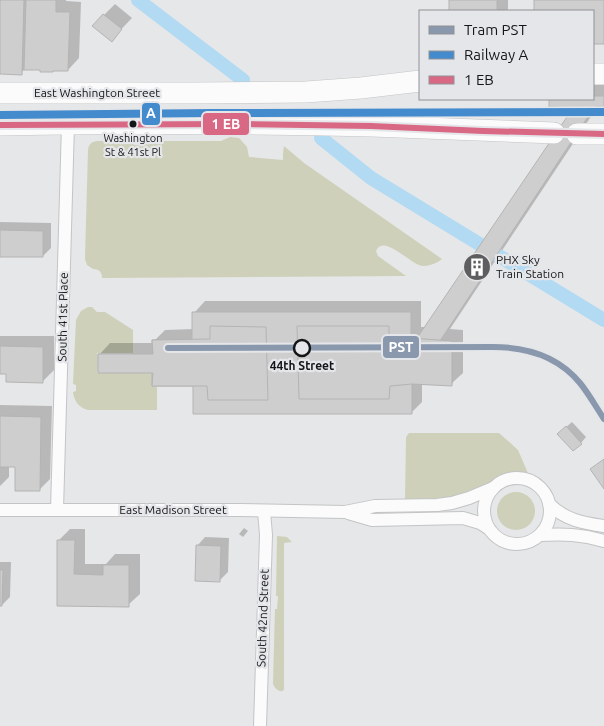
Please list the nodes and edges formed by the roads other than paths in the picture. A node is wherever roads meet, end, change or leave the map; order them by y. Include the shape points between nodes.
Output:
1 (419, 81) edge
2 (0, 93) edge
3 (68, 124) junction
4 (0, 125) edge
5 (554, 133) dead end
6 (577, 134) dead end
7 (604, 134) edge
8 (493, 488) junction
9 (549, 504) junction
10 (0, 510) edge
11 (57, 510) junction
12 (264, 510) junction
13 (345, 512) junction
14 (604, 526) edge
15 (488, 528) junction
16 (540, 535) junction
17 (604, 541) edge
18 (260, 726) edge

1 - 2 main road, East Washington Street via 306,92
3 - 4 main road
3 - 5 main road via 251,124
3 - 11 street, South 41st Place
6 - 7 main road
8 - 9 street via 508,479 526,479 542,489
8 - 13 street, East Madison Street via 452,503 375,506
8 - 15 street via 484,508
9 - 14 street via 581,523
9 - 16 street via 547,526
10 - 11 street, East Madison Street
11 - 12 street, East Madison Street
12 - 13 street, East Madison Street
12 - 18 street, South 42nd Street
13 - 15 street, East Madison Street via 372,520 463,518
15 - 16 street via 504,542 514,544
16 - 17 street via 573,534

